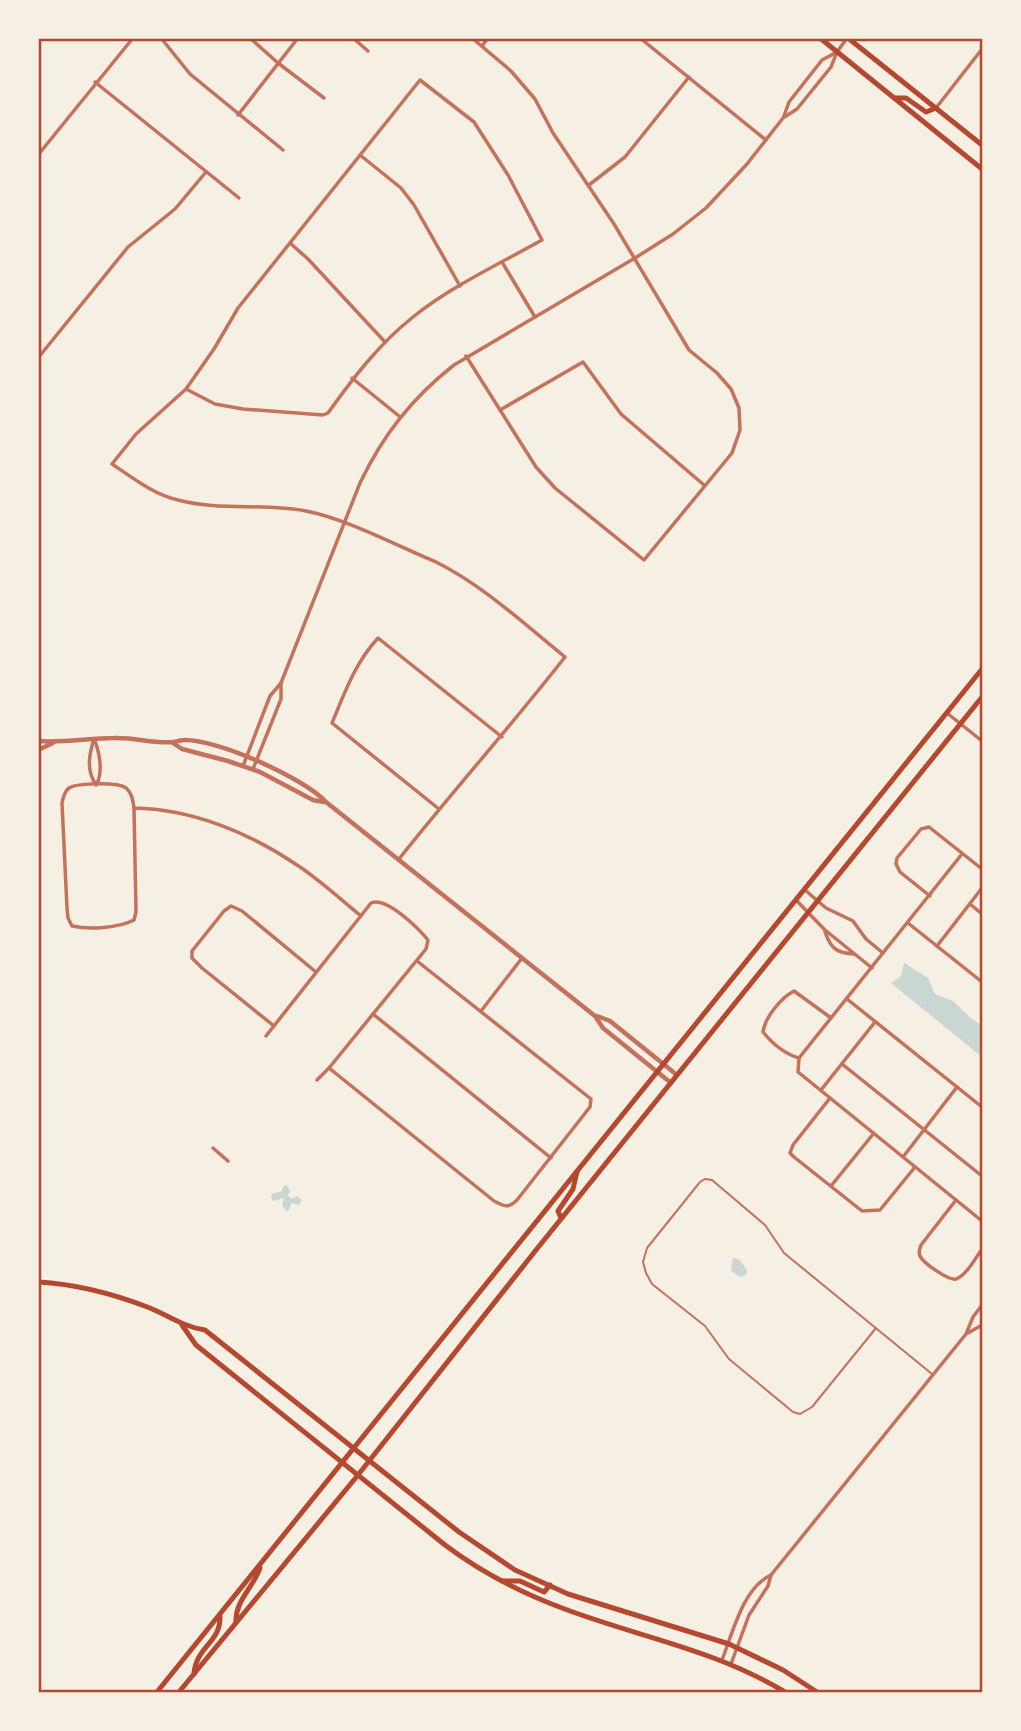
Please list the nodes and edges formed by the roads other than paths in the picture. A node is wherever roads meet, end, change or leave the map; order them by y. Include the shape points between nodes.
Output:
1 (133, 38) edge
2 (161, 38) edge
3 (250, 38) edge
4 (298, 38) edge
5 (353, 38) edge
6 (472, 38) edge
7 (488, 38) edge
8 (640, 38) edge
9 (820, 38) edge
10 (847, 38) edge
11 (482, 46) junction
12 (982, 49) edge
13 (368, 51) dead end
14 (836, 51) junction
15 (278, 63) junction
16 (689, 77) junction
17 (95, 82) junction
18 (324, 98) dead end
19 (895, 99) junction
20 (936, 108) junction
21 (238, 115) junction
22 (783, 118) junction
23 (766, 140) junction
24 (982, 145) edge
25 (283, 150) dead end
26 (38, 155) edge
27 (360, 155) junction
28 (982, 169) edge
29 (206, 172) junction
30 (589, 185) junction
31 (239, 198) dead end
32 (290, 243) junction
33 (635, 258) junction
34 (502, 262) junction
35 (460, 286) junction
36 (535, 317) junction
37 (385, 342) junction
38 (466, 356) junction
39 (38, 358) edge
40 (352, 378) junction
41 (186, 389) junction
42 (499, 410) junction
43 (399, 416) junction
44 (704, 485) junction
45 (343, 523) junction
46 (982, 669) edge
47 (281, 683) junction
48 (982, 697) edge
49 (947, 713) junction
50 (961, 724) junction
51 (502, 737) junction
52 (94, 739) junction
53 (38, 741) edge
54 (982, 741) edge
55 (54, 742) junction
56 (172, 743) junction
57 (38, 750) edge
58 (251, 759) junction
59 (248, 767) junction
60 (96, 785) junction
61 (326, 802) junction
62 (134, 808) junction
63 (439, 809) junction
64 (962, 854) junction
65 (399, 859) junction
66 (982, 869) edge
67 (982, 888) edge
68 (804, 890) junction
69 (930, 896) junction
70 (796, 900) junction
71 (818, 901) junction
72 (970, 904) junction
73 (808, 913) junction
74 (982, 914) edge
75 (361, 916) junction
76 (908, 923) junction
77 (825, 930) junction
78 (937, 946) junction
79 (883, 953) junction
80 (855, 954) junction
81 (522, 958) junction
82 (417, 961) junction
83 (872, 968) junction
84 (316, 972) junction
85 (982, 982) edge
86 (847, 999) junction
87 (481, 1011) junction
88 (373, 1014) junction
89 (595, 1016) junction
90 (831, 1018) junction
91 (876, 1022) junction
92 (274, 1026) junction
93 (266, 1036) dead end
94 (799, 1058) junction
95 (842, 1063) junction
96 (663, 1064) junction
97 (329, 1068) junction
98 (657, 1072) junction
99 (677, 1075) junction
100 (317, 1080) dead end
101 (671, 1083) junction
102 (957, 1087) junction
103 (821, 1090) junction
104 (830, 1098) junction
105 (982, 1107) edge
106 (924, 1129) junction
107 (874, 1133) junction
108 (213, 1148) dead end
109 (903, 1157) junction
110 (551, 1158) junction
111 (228, 1161) dead end
112 (915, 1167) junction
113 (578, 1169) junction
114 (982, 1176) edge
115 (831, 1186) junction
116 (956, 1200) junction
117 (561, 1218) junction
118 (982, 1221) edge
119 (982, 1249) edge
120 (492, 1278) junction
121 (38, 1282) edge
122 (505, 1288) junction
123 (982, 1305) edge
124 (182, 1325) junction
125 (982, 1325) edge
126 (876, 1328) junction
127 (966, 1334) junction
128 (933, 1374) junction
129 (353, 1447) junction
130 (369, 1461) junction
131 (341, 1462) junction
132 (358, 1475) junction
133 (262, 1562) junction
134 (771, 1575) junction
135 (499, 1581) junction
136 (550, 1586) junction
137 (220, 1614) junction
138 (236, 1622) junction
139 (729, 1644) junction
140 (737, 1647) junction
141 (722, 1660) junction
142 (731, 1664) junction
143 (194, 1674) junction
144 (157, 1692) edge
145 (179, 1692) edge
146 (785, 1692) edge
147 (817, 1692) edge

1 - 17 street
2 - 21 street via 190,75
3 - 15 street
4 - 15 street
5 - 13 street
6 - 11 street
7 - 11 street
8 - 16 street
9 - 14 main road
10 - 14 street
10 - 20 main road
11 - 30 street via 535,99
12 - 20 street
14 - 19 main road
14 - 22 street via 822,60 789,102
14 - 22 street via 831,67 797,109
15 - 18 street
15 - 21 street
16 - 23 street
16 - 30 street via 625,157
17 - 26 street
17 - 29 street
19 - 20 main road via 906,99 926,112
19 - 28 main road
20 - 24 main road
21 - 25 street
22 - 23 street
23 - 33 street via 706,208
27 - 32 street
27 - 34 street via 420,80 474,122 509,175 542,240
27 - 35 street via 401,188 414,205
29 - 31 street
29 - 39 street via 175,209 128,247
30 - 33 street
32 - 37 street
32 - 41 street via 238,308
33 - 36 street
33 - 44 street via 689,350 731,389 739,408 740,430 732,453
34 - 35 street
34 - 36 street
35 - 37 street
36 - 38 street
37 - 40 street
38 - 42 street
38 - 43 street via 427,386
40 - 41 street via 323,415 243,410 215,404
40 - 43 street
41 - 45 street via 136,433 112,464 151,490 178,500 283,507
42 - 44 street via 583,362 621,414
42 - 44 street via 555,488 644,560
43 - 45 street via 372,457
45 - 47 street
45 - 51 street via 451,569 565,657
46 - 49 main road
47 - 58 street via 271,696
47 - 58 street via 281,699
48 - 50 main road
49 - 50 street
49 - 68 main road
50 - 54 street
50 - 71 main road
51 - 63 street
51 - 63 street via 378,638 363,654 332,723
52 - 55 street
52 - 56 street
52 - 60 street via 100,755
52 - 60 street via 89,754 90,775
53 - 55 street
55 - 57 street
56 - 58 street via 192,741
56 - 59 street
58 - 59 street
58 - 59 street
58 - 61 street via 304,783
59 - 61 street
60 - 62 street via 126,788
60 - 62 street via 69,788 62,803 67,908 72,926 134,920
61 - 65 street
62 - 75 street via 201,819 259,842 300,866
63 - 65 street
64 - 66 street
64 - 69 street
64 - 69 street via 929,827 921,829 897,858 900,872
65 - 81 street
67 - 72 street
68 - 70 main road
68 - 71 street
69 - 76 street
70 - 73 street
70 - 96 main road
71 - 73 main road
71 - 79 street via 853,921
72 - 74 street
72 - 78 street
73 - 77 street
73 - 99 main road
75 - 82 street via 371,903 385,902 428,940
75 - 84 street
76 - 78 street
76 - 79 street
77 - 80 street
77 - 80 street via 832,947
78 - 85 street
79 - 83 street
80 - 83 street
81 - 87 street
81 - 89 street
82 - 87 street
82 - 88 street
83 - 86 street
84 - 92 street
84 - 92 street via 231,906 192,951 192,958 202,968
86 - 90 street
86 - 91 street
87 - 110 street via 591,1099 590,1107
88 - 97 street
88 - 110 street
89 - 96 street via 610,1021
89 - 98 street via 603,1028
90 - 94 street
90 - 94 street via 794,991 788,994 763,1032 790,1056
91 - 95 street
91 - 102 street
92 - 93 street
94 - 103 street via 798,1072
95 - 103 street
95 - 106 street
96 - 98 main road
96 - 99 street
97 - 100 street
97 - 110 street via 505,1207 517,1200
98 - 101 street
98 - 113 main road
99 - 101 main road
101 - 117 main road
102 - 105 street
102 - 106 street
103 - 104 street
104 - 107 street
104 - 115 street via 790,1153
106 - 109 street
106 - 114 street
107 - 109 street
107 - 115 street
108 - 111 street
109 - 112 street
112 - 115 street via 880,1210 862,1211
112 - 116 street
113 - 117 main road via 573,1189 558,1212
113 - 120 main road
116 - 118 street
116 - 119 street via 921,1245 920,1258 954,1280
117 - 122 main road
120 - 122 main road
120 - 129 main road
121 - 124 main road via 106,1293
122 - 130 main road
123 - 127 street
124 - 129 main road via 205,1330
124 - 131 main road via 196,1345
125 - 127 street
126 - 126 lane via 784,1253 757,1217 712,1180 700,1182 647,1248 643,1262 652,1284 705,1326 729,1359 793,1412 800,1414 812,1407
126 - 128 lane
127 - 128 street
128 - 134 street
129 - 130 main road
129 - 131 main road
130 - 132 main road
130 - 136 main road via 475,1543 515,1570
131 - 132 main road
131 - 133 main road
132 - 135 main road via 458,1555
132 - 138 main road
133 - 137 main road
133 - 138 main road via 255,1583 238,1604
134 - 139 street via 752,1592
134 - 140 street
135 - 136 main road via 520,1581 544,1592
135 - 141 main road via 565,1609
136 - 139 main road
137 - 143 main road via 219,1629 195,1661
137 - 144 main road
138 - 143 main road
139 - 140 main road
139 - 141 street
140 - 142 street
140 - 147 main road
141 - 142 main road
142 - 146 main road
143 - 145 main road

